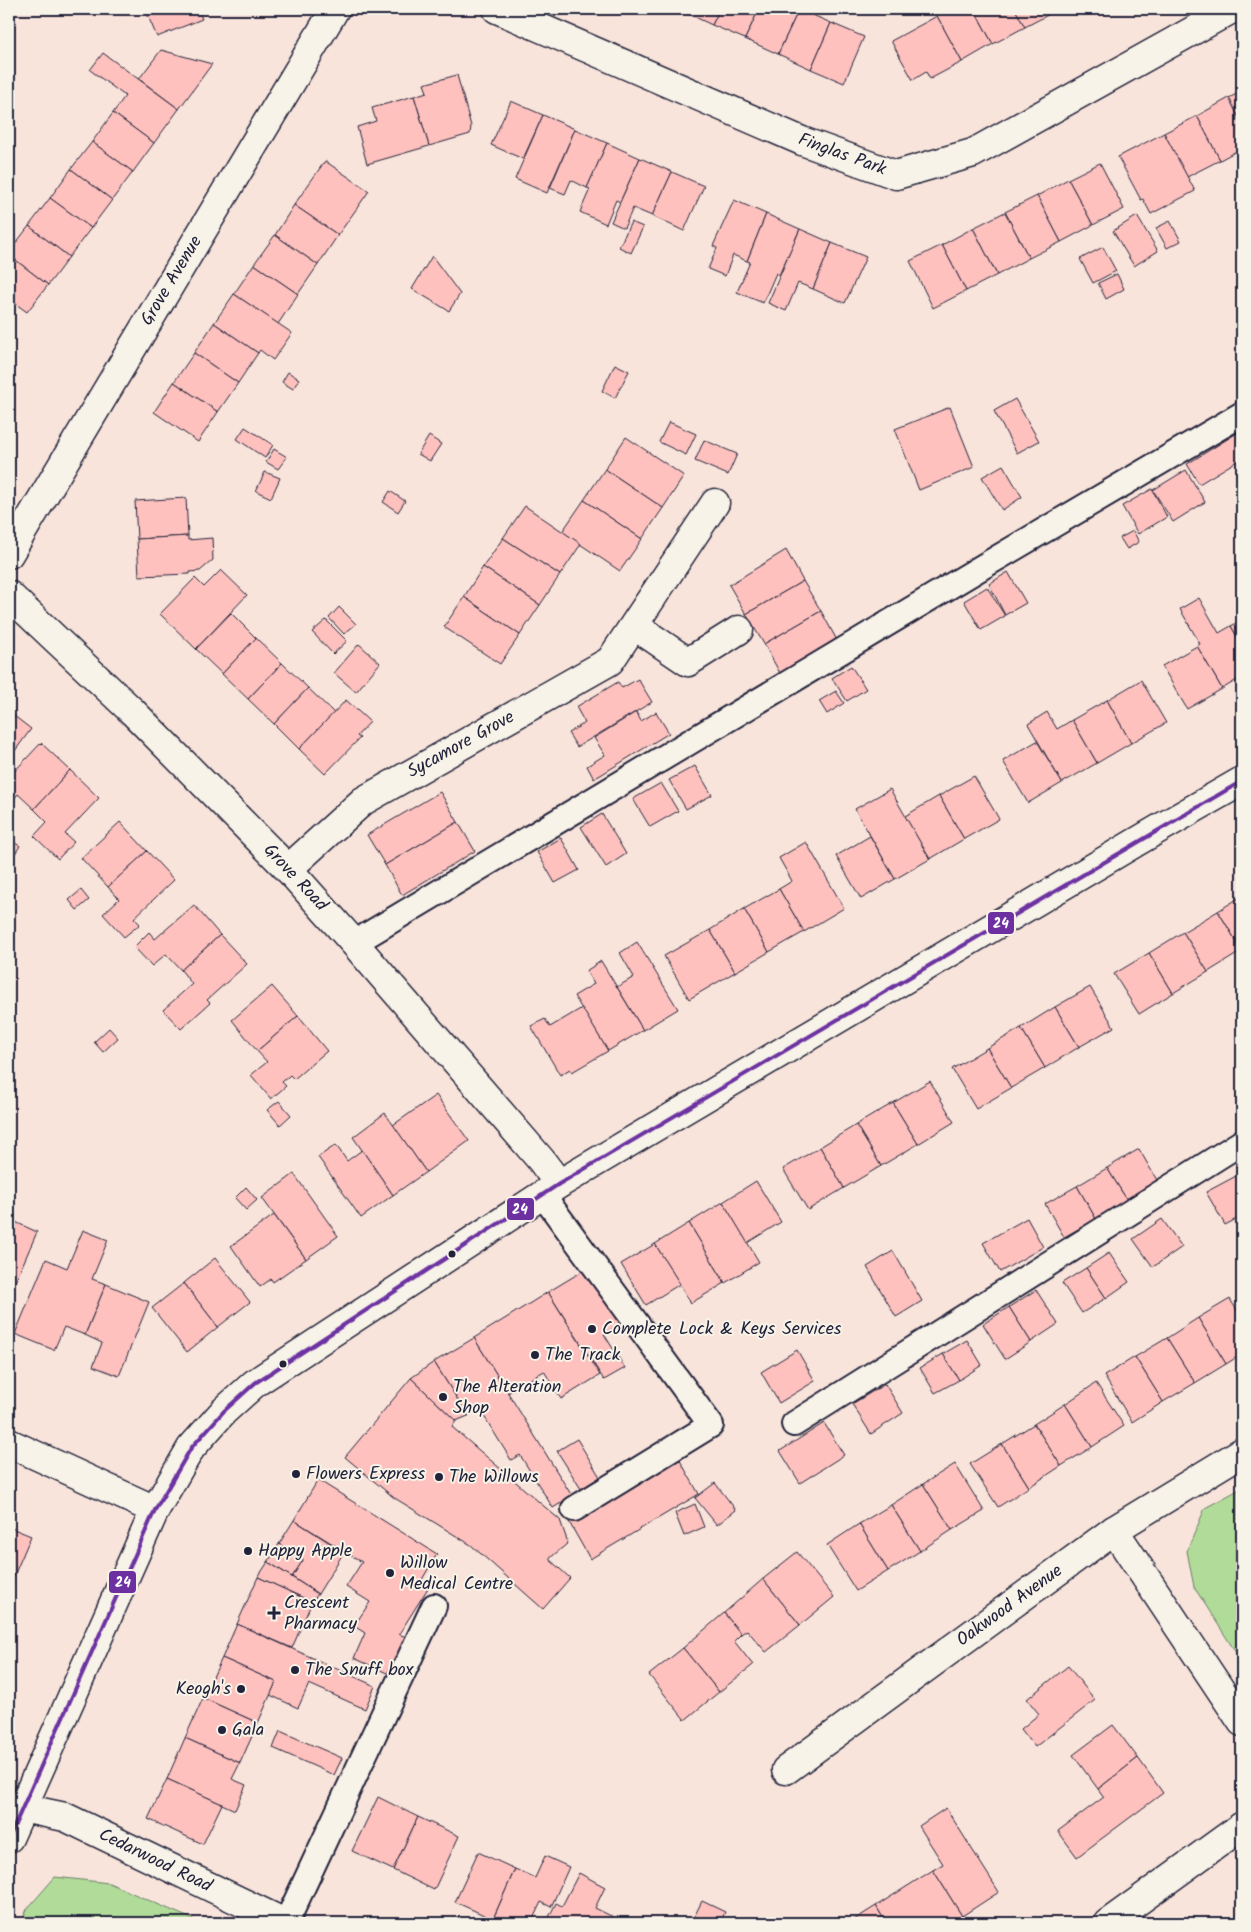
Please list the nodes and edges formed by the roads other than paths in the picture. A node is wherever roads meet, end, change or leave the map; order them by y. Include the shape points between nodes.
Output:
1 (335, 9) edge
2 (497, 9) edge
3 (1232, 9) edge
4 (1242, 414) edge
5 (715, 503) dead end
6 (9, 554) edge
7 (9, 595) edge
8 (635, 626) junction
9 (739, 630) dead end
10 (1242, 781) edge
11 (288, 869) junction
12 (354, 943) junction
13 (1242, 1142) edge
14 (550, 1189) junction
15 (794, 1424) dead end
16 (9, 1443) edge
17 (1242, 1452) edge
18 (574, 1509) dead end
19 (155, 1510) junction
20 (1114, 1530) junction
21 (434, 1606) dead end
22 (1242, 1722) edge
23 (786, 1770) dead end
24 (22, 1808) junction
25 (1242, 1826) edge
26 (9, 1838) edge
27 (286, 1923) edge
28 (1108, 1923) edge

1 - 6 street, Grove Avenue
2 - 3 street, Finglas Park via 802,141 896,175 973,153
4 - 12 lane
5 - 8 street, Sycamore Grove
7 - 11 street, Grove Road via 133,712
8 - 9 street via 688,662
8 - 11 street, Sycamore Grove via 610,661 363,801
10 - 14 street
11 - 12 street, Grove Road
12 - 14 street, Grove Road via 541,1160
13 - 15 lane
14 - 18 lane via 711,1425
14 - 19 street via 255,1383 224,1410 191,1448
16 - 19 street
17 - 20 street, Oakwood Avenue
19 - 24 street
20 - 22 street
20 - 23 street, Oakwood Avenue
21 - 27 lane
24 - 26 street
24 - 27 street, Cedarwood Road via 65,1817
25 - 28 street

